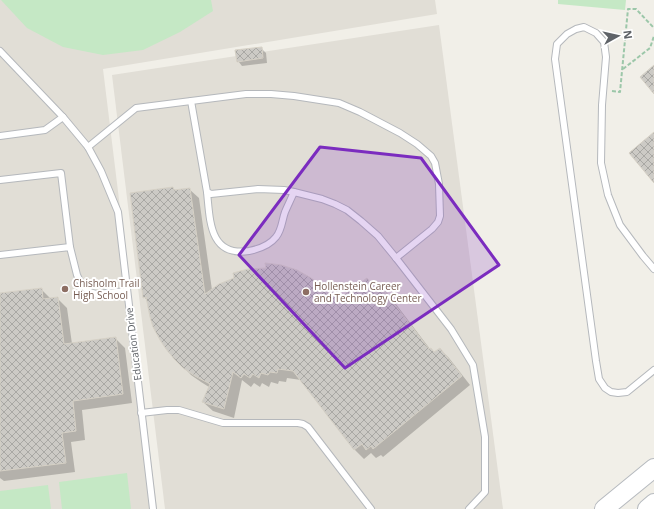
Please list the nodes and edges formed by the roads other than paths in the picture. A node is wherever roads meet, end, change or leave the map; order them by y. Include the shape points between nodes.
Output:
1 (0, 51) edge
2 (190, 101) junction
3 (63, 117) junction
4 (0, 136) edge
5 (88, 147) junction
6 (0, 180) edge
7 (207, 192) junction
8 (294, 192) junction
9 (70, 247) junction
10 (0, 255) edge
11 (396, 258) junction
12 (654, 269) edge
13 (127, 291) junction
14 (654, 370) edge
15 (141, 413) junction
16 (654, 468) edge
17 (654, 503) edge
18 (153, 509) edge
19 (371, 509) edge
20 (469, 509) edge
21 (604, 509) edge
22 (647, 509) edge

1 - 3 lane, Education Drive
2 - 5 lane via 136,108
2 - 7 lane
2 - 11 lane via 246,94 317,99 360,112 400,132 417,144 435,163 439,184 440,216 432,230
3 - 4 lane via 46,130
3 - 5 lane, Education Drive
5 - 13 lane, Education Drive via 118,212
6 - 9 lane via 61,173
7 - 8 lane via 211,194 272,189
7 - 8 lane via 212,230 222,245 236,252 264,247 276,238
8 - 11 lane via 347,210 378,236
9 - 10 lane
9 - 13 lane via 77,275 89,292 96,294
11 - 20 lane via 451,329 473,365 485,437 484,492
12 - 14 lane via 620,225 608,195 601,163 606,57 604,42 596,33 584,27 576,28 558,44 556,59 599,379 611,392 627,392
13 - 15 lane, Education Drive
15 - 18 lane, Education Drive
15 - 19 lane via 179,410 222,423 303,424 308,427
16 - 21 main road
17 - 22 main road

